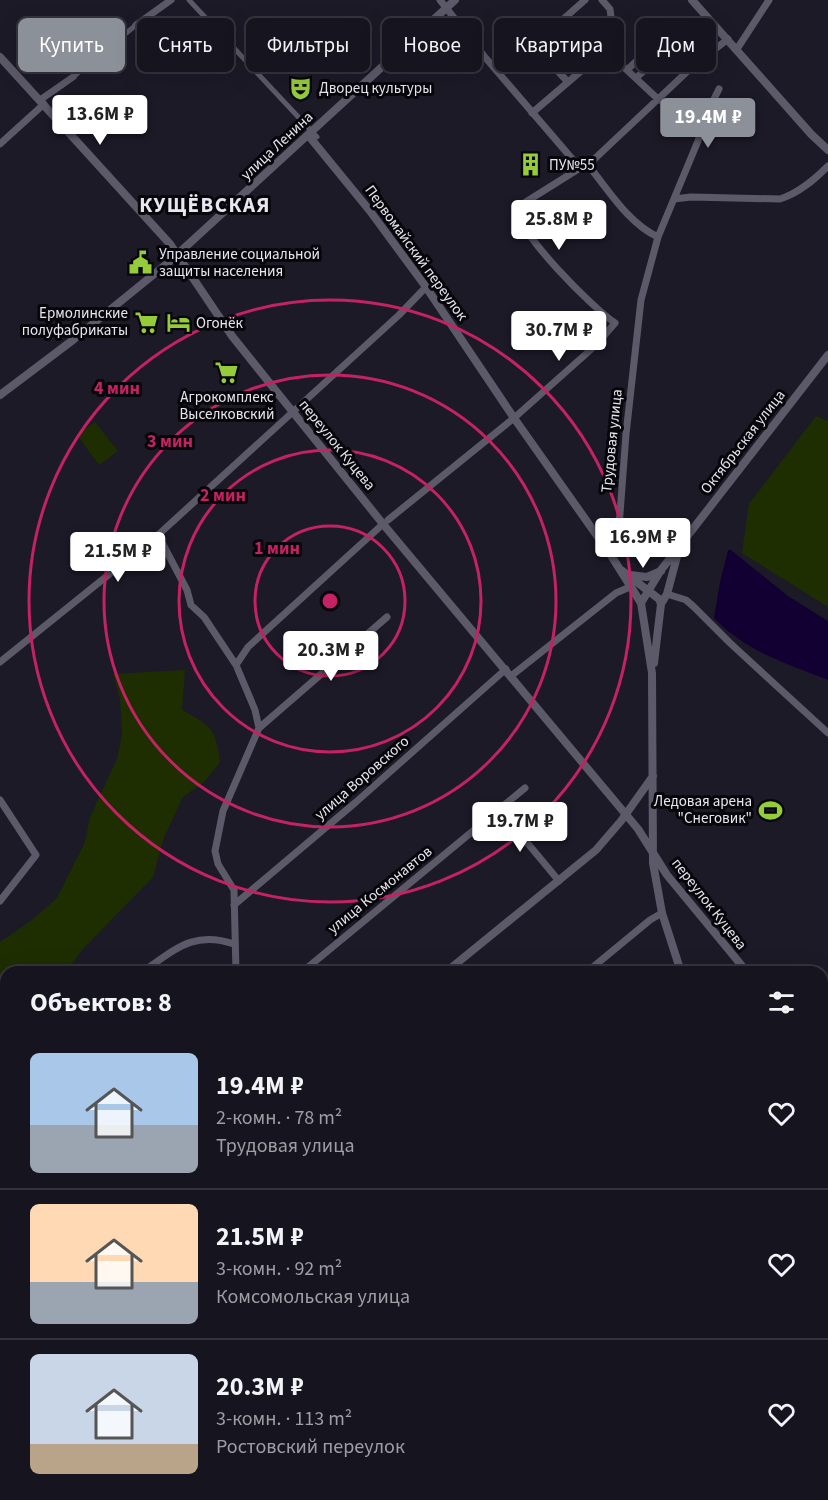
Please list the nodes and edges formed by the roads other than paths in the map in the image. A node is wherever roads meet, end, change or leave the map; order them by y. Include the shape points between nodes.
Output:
1 (171, 0) edge
2 (189, 0) edge
3 (440, 0) edge
4 (455, 0) edge
5 (585, 0) edge
6 (602, 0) edge
7 (693, 0) edge
8 (769, 0) edge
9 (447, 7) junction
10 (565, 18) edge
11 (136, 25) joint
12 (728, 39) junction
13 (737, 49) junction
14 (0, 57) edge
15 (624, 67) edge
16 (627, 70) junction
17 (559, 72) edge
18 (73, 77) joint
19 (636, 78) junction
20 (567, 81) junction
21 (718, 89) dead end
22 (659, 100) junction
23 (42, 102) junction
24 (532, 113) junction
25 (313, 134) junction
26 (0, 144) edge
27 (828, 150) edge
28 (828, 166) edge
29 (583, 167) junction
30 (674, 200) junction
31 (658, 237) junction
32 (178, 254) junction
33 (426, 287) junction
34 (828, 355) edge
35 (0, 395) edge
36 (294, 411) junction
37 (514, 418) junction
38 (386, 522) junction
39 (158, 535) junction
40 (680, 546) junction
41 (612, 557) junction
42 (620, 569) junction
43 (661, 570) junction
44 (630, 575) junction
45 (630, 587) junction
46 (667, 594) junction
47 (651, 601) junction
48 (387, 617) dead end
49 (0, 662) edge
50 (236, 665) junction
51 (508, 673) junction
52 (652, 673) junction
53 (259, 728) junction
54 (828, 734) edge
55 (653, 776) junction
56 (525, 788) dead end
57 (0, 800) edge
58 (500, 810) junction
59 (625, 815) junction
60 (653, 850) junction
61 (559, 881) junction
62 (0, 901) edge
63 (234, 905) junction
64 (662, 913) junction
65 (234, 944) junction
66 (152, 966) edge
67 (236, 966) edge
68 (309, 966) edge
69 (453, 966) edge
70 (594, 966) edge
71 (679, 966) edge
72 (742, 966) edge

1 - 11 street
2 - 25 street, Первомайский переулок
3 - 9 street
4 - 9 street, улица Ленина
5 - 10 street
6 - 20 street via 610,9 612,25 622,36
7 - 12 street
8 - 13 street
9 - 24 street
9 - 25 street, улица Ленина
11 - 18 street
12 - 13 street
12 - 22 street
13 - 27 street
14 - 23 street, переулок Куцева
15 - 16 street
16 - 19 street
16 - 19 street via 648,50 657,59
17 - 20 street
18 - 23 street
19 - 22 street
20 - 24 street
21 - 30 street, Трудовая улица
22 - 29 street
23 - 26 street
23 - 32 street, переулок Куцева
24 - 29 street
25 - 32 street, улица Ленина
25 - 33 street, Первомайский переулок
28 - 30 street via 792,195 780,199
29 - 31 street via 629,215
29 - 37 street via 521,205 518,213 536,243 583,296 615,322 596,345
30 - 31 street, Трудовая улица
31 - 41 street, Трудовая улица via 641,300 618,540
32 - 35 street, улица Ленина
32 - 36 street, переулок Куцева via 232,336
33 - 36 street
33 - 37 street, Первомайский переулок
34 - 40 street, Октябрьская улица
36 - 38 street, переулок Куцева
36 - 39 street
37 - 38 street
37 - 41 street, Первомайский переулок
38 - 50 street via 248,647
38 - 51 street, переулок Куцева
39 - 49 street
39 - 50 street via 191,605 204,617
40 - 43 street, Октябрьская улица
40 - 46 street, Октябрьская улица
41 - 42 street, Первомайский переулок
42 - 44 street, Первомайский переулок
42 - 45 street, Первомайский переулок
43 - 44 street via 647,577
43 - 47 street, Октябрьская улица
44 - 47 street, Первомайский переулок
45 - 47 street, Первомайский переулок
45 - 51 street, улица Воровского via 616,593
46 - 47 street, Октябрьская улица
46 - 54 street via 686,600
47 - 52 street, Первомайский переулок
47 - 52 street, Первомайский переулок
48 - 53 street
50 - 53 street
51 - 59 street, переулок Куцева
51 - 63 street, улица Воровского
52 - 55 street, Первомайский переулок
53 - 63 street via 223,811 215,851 234,890
55 - 59 street
55 - 60 street, Первомайский переулок
56 - 58 street, улица Космонавтов
57 - 62 street via 36,855
58 - 61 street
58 - 68 street, улица Космонавтов
59 - 60 street, переулок Куцева
59 - 61 street via 596,850
60 - 64 street, переулок Куцева
60 - 72 street, переулок Куцева via 667,876
61 - 69 street
63 - 65 street
64 - 70 street
64 - 71 street, переулок Куцева
65 - 66 street via 194,940
65 - 67 street

